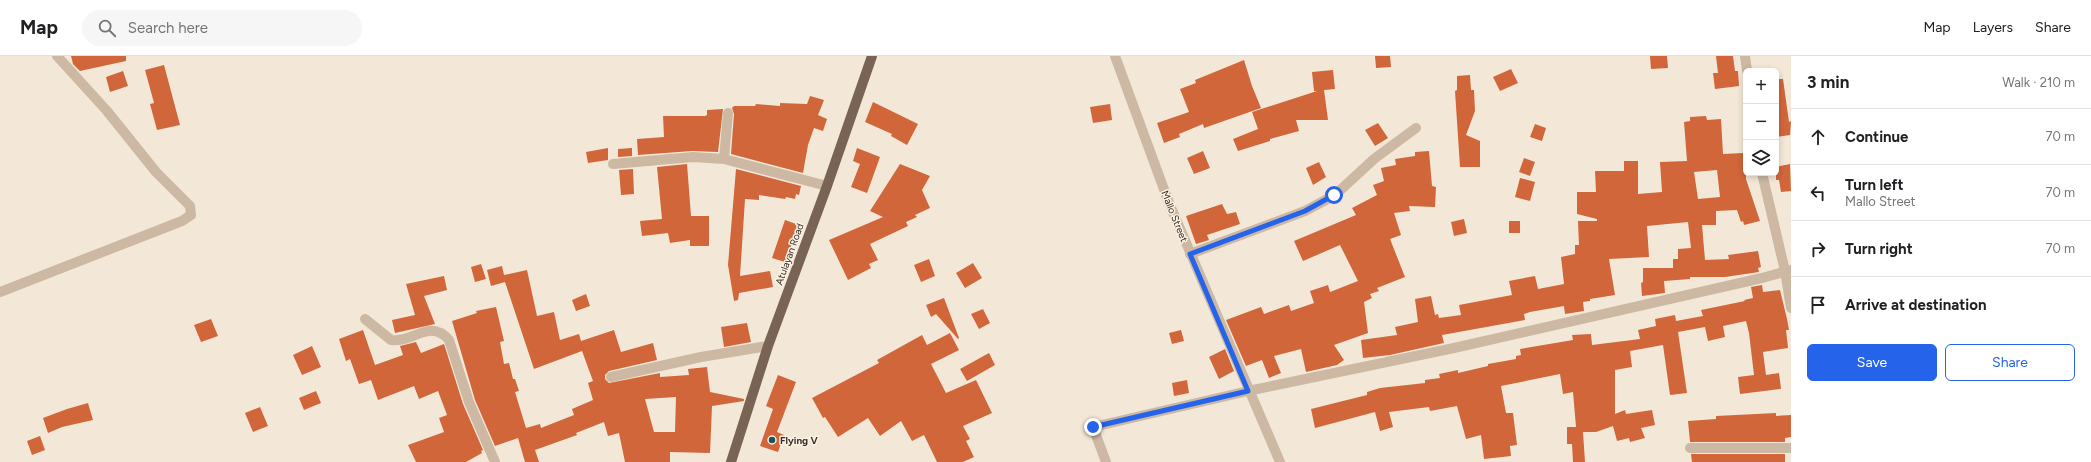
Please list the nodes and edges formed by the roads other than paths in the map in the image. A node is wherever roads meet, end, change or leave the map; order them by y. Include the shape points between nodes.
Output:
1 (57, 56) edge
2 (872, 56) edge
3 (1115, 56) edge
4 (1745, 56) edge
5 (1747, 68) edge
6 (728, 113) dead end
7 (1416, 128) dead end
8 (724, 160) junction
9 (613, 164) dead end
10 (1763, 176) edge
11 (827, 186) junction
12 (1190, 254) junction
13 (1788, 270) edge
14 (0, 292) edge
15 (1791, 308) edge
16 (365, 318) dead end
17 (768, 346) junction
18 (611, 377) dead end
19 (1248, 391) junction
20 (1690, 448) dead end
21 (1791, 448) edge
22 (495, 462) edge
23 (731, 462) edge
24 (1106, 462) edge
25 (1280, 462) edge

1 - 14 street via 107,111 156,172 190,206 191,215 182,221
2 - 11 main road, Atulayan Road
3 - 12 street, Mallo Street
4 - 5 street
6 - 8 street
7 - 12 street via 1374,159 1329,198 1305,211
8 - 9 street via 693,157
8 - 11 street
10 - 13 street
11 - 17 main road, Atulayan Road
12 - 19 street, Mallo Street
13 - 15 street
13 - 19 street via 1454,348
16 - 22 street via 391,340 404,340 433,330 444,334 449,340 469,402
17 - 18 street via 701,356
17 - 23 main road, Atulayan Road
19 - 24 street via 1093,427
19 - 25 street, Mallo Street
20 - 21 street

